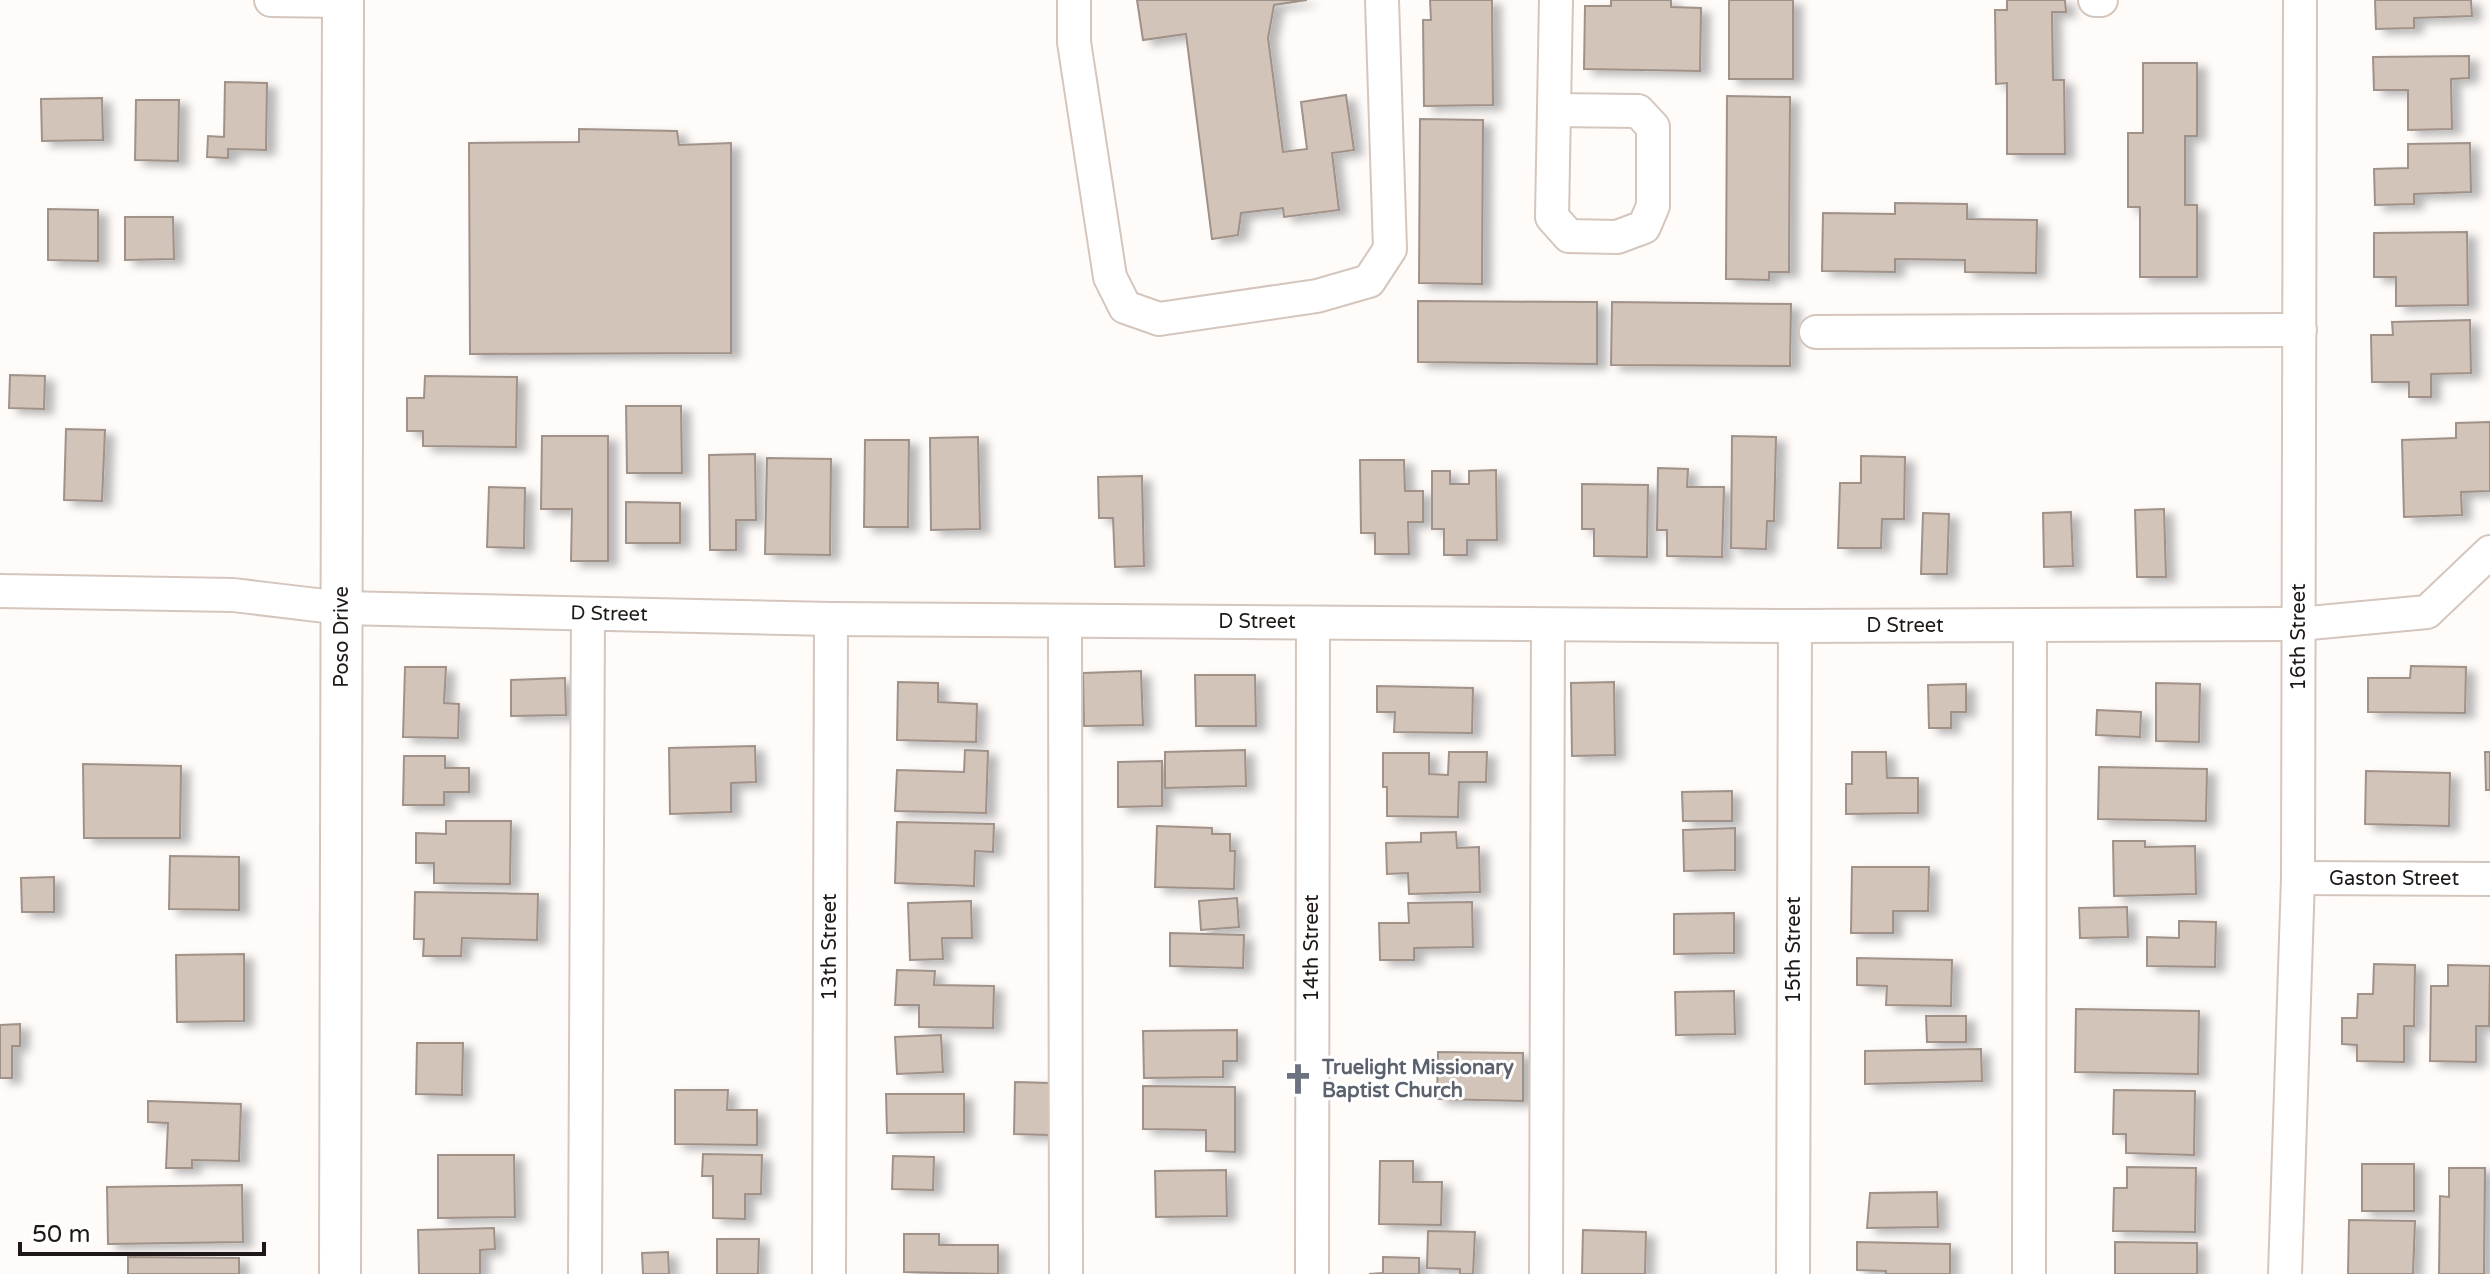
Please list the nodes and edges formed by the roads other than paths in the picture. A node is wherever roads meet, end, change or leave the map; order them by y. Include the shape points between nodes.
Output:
1 (271, 0) edge
2 (343, 0) edge
3 (1074, 0) edge
4 (1382, 0) edge
5 (1556, 0) edge
6 (2095, 0) edge
7 (2101, 0) edge
8 (2300, 0) edge
9 (1554, 110) junction
10 (2300, 330) junction
11 (1816, 332) dead end
12 (2490, 552) edge
13 (0, 591) edge
14 (342, 608) junction
15 (588, 614) junction
16 (831, 619) junction
17 (1065, 621) junction
18 (1313, 623) junction
19 (2299, 624) junction
20 (1548, 625) junction
21 (2030, 625) junction
22 (1795, 626) junction
23 (2298, 878) junction
24 (2490, 879) edge
25 (340, 1274) edge
26 (585, 1274) edge
27 (829, 1274) edge
28 (1066, 1274) edge
29 (1312, 1274) edge
30 (1546, 1274) edge
31 (1793, 1274) edge
32 (2029, 1274) edge
33 (2285, 1274) edge

1 - 2 street
2 - 14 main road, Poso Drive
3 - 4 street via 1074,42 1110,277 1125,307 1159,319 1317,296 1369,281 1390,249
5 - 9 street
6 - 7 street
8 - 10 street, 16th Street
9 - 9 street via 1552,217 1569,236 1617,237 1644,227 1653,206 1653,127 1638,111
10 - 11 street
10 - 19 street, 16th Street
12 - 19 street, D Street via 2427,612
13 - 14 street, D Street via 233,595
14 - 15 street, D Street
14 - 25 main road, Poso Drive
15 - 16 street, D Street
15 - 26 street
16 - 17 street, D Street
16 - 27 street, 13th Street
17 - 18 street, D Street
17 - 28 street
18 - 20 street, D Street
18 - 29 street, 14th Street
19 - 21 street, D Street
19 - 23 street, 16th Street
20 - 22 street, D Street
20 - 30 street
21 - 22 street, D Street
21 - 32 street
22 - 31 street, 15th Street
23 - 24 street, Gaston Street
23 - 33 street, 16th Street

